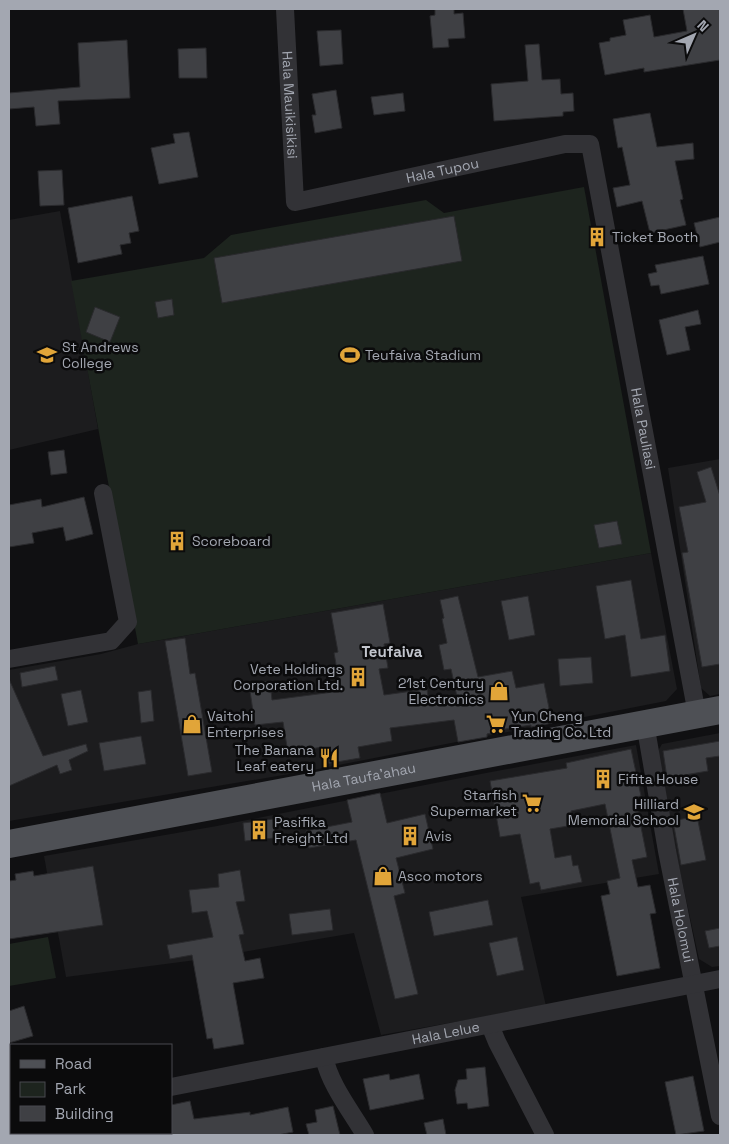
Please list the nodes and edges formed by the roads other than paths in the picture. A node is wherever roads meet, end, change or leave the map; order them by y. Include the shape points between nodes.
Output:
1 (285, 9) edge
2 (590, 144) joint
3 (295, 202) joint
4 (103, 493) dead end
5 (9, 660) edge
6 (709, 712) edge
7 (645, 724) junction
8 (9, 844) edge
9 (720, 979) edge
10 (694, 984) junction
11 (490, 1024) junction
12 (324, 1057) junction
13 (172, 1087) edge
14 (720, 1116) edge
15 (365, 1135) edge
16 (544, 1135) edge

1 - 3 street, Hala Mauikisikisi
2 - 3 street, Hala Tupou via 565,144
2 - 6 street, Hala Pauliasi
4 - 5 street via 128,622 111,641
6 - 7 main road, Hala Taufa'ahau
7 - 8 main road, Hala Taufa'ahau
7 - 10 street, Hala Holomui
9 - 10 street, Hala Lelue
10 - 11 street, Hala Lelue
10 - 14 street, Hala Holomui
11 - 12 street, Hala Lelue
11 - 16 street
12 - 13 street, Hala Lelue
12 - 15 street via 334,1083

